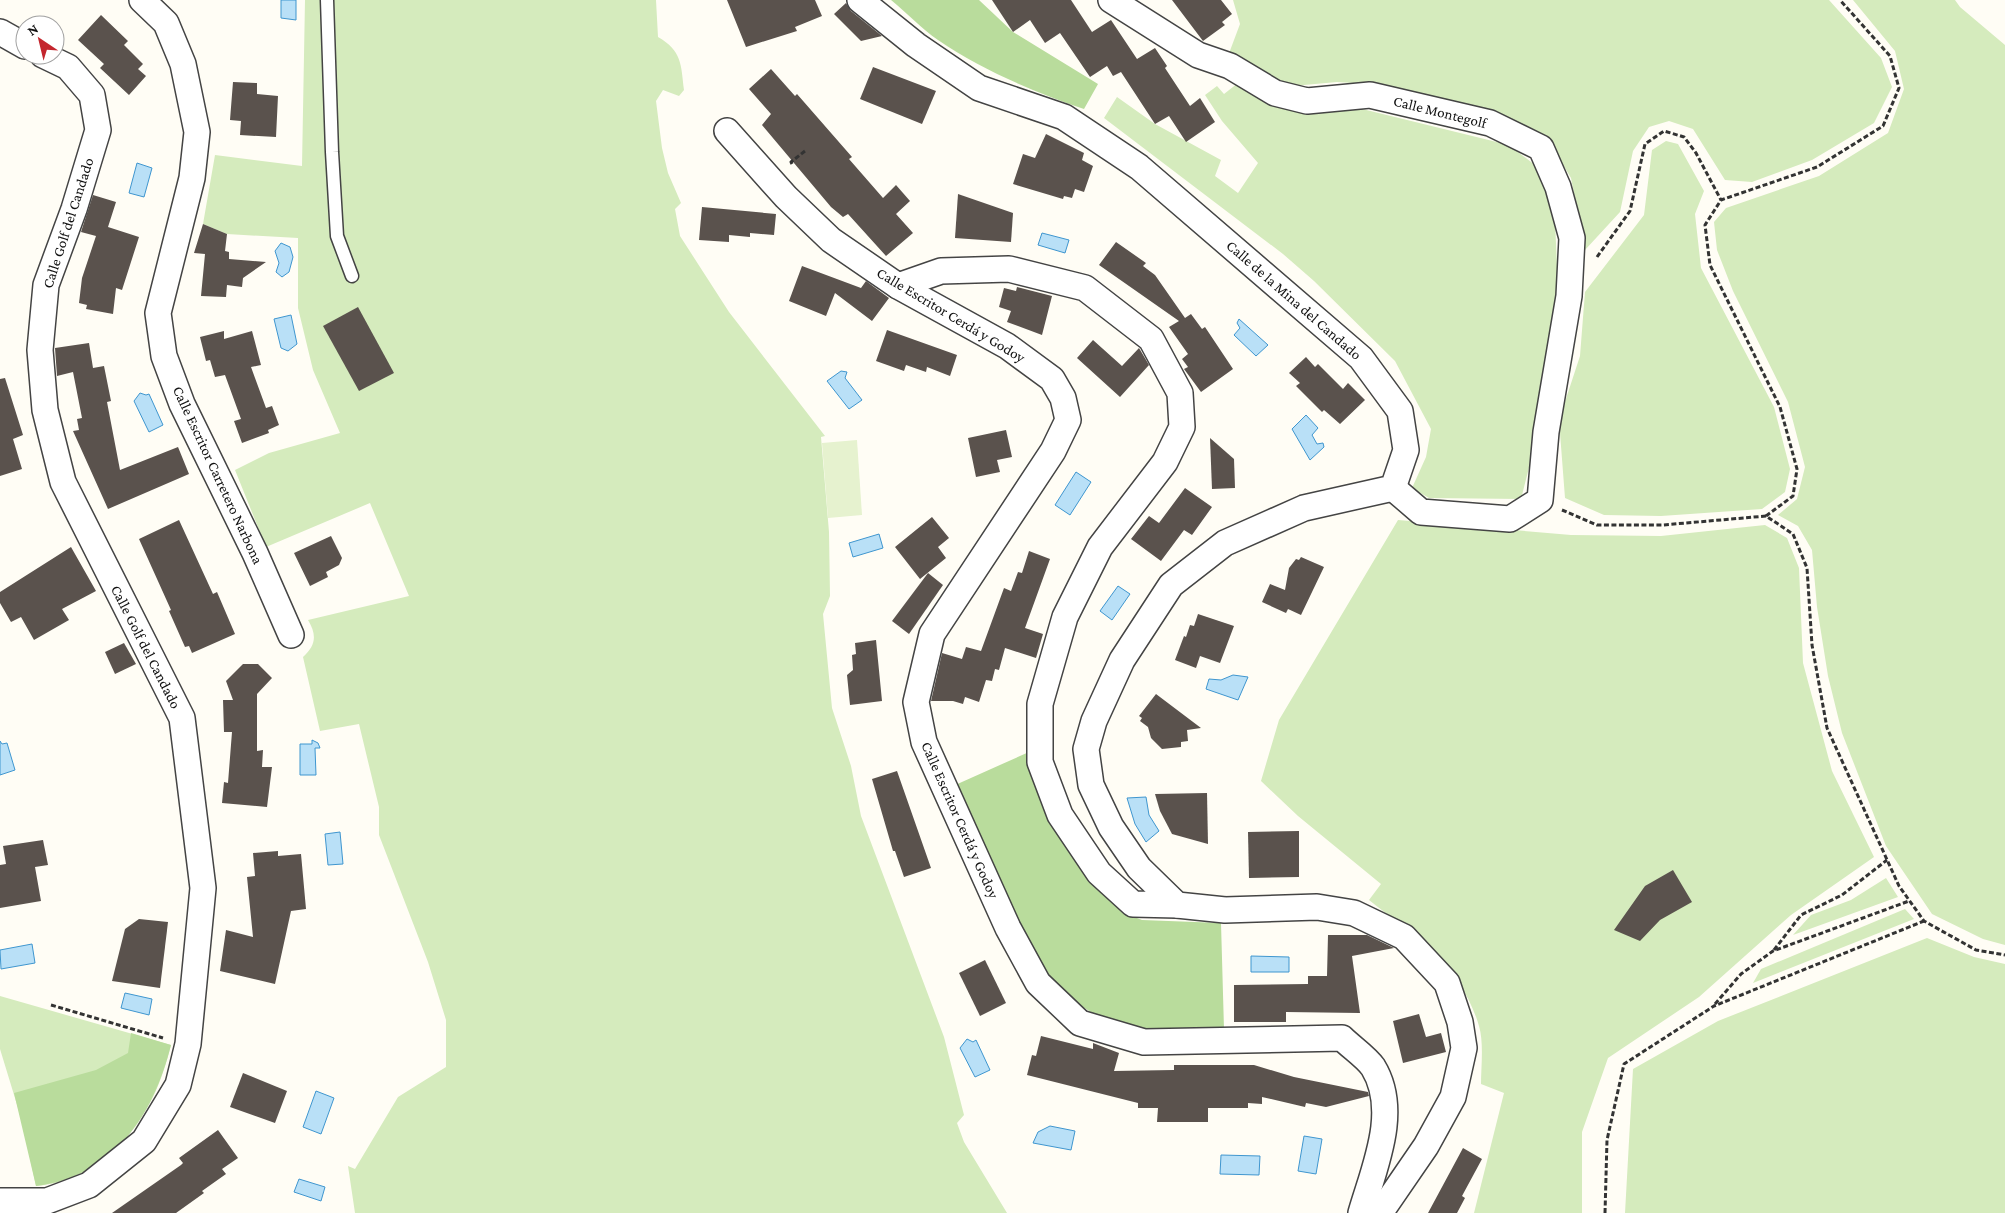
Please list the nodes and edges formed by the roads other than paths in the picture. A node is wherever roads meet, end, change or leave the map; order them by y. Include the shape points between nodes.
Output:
1 (142, 0) edge
2 (327, 0) edge
3 (860, 0) edge
4 (1111, 0) edge
5 (0, 32) edge
6 (15, 40) edge
7 (64, 65) edge
8 (727, 131) dead end
9 (352, 276) dead end
10 (898, 286) junction
11 (1393, 488) junction
12 (291, 635) dead end
13 (1177, 905) junction
14 (0, 1201) edge
15 (1361, 1213) edge
16 (1380, 1213) edge

1 - 12 street, Calle Escritor Carretero Narbona via 166,23 182,64 197,132 192,178 158,313 164,356 182,404 255,552
2 - 9 lane via 337,236
3 - 11 street, Calle de la Mina del Candado via 916,45 979,88 1064,117 1139,166 1362,358 1400,411 1406,450
4 - 11 street, Calle Montegolf via 1198,55 1230,66 1275,93 1306,101 1370,95 1490,123 1541,148 1558,187 1572,238 1569,296 1546,432 1540,500 1510,519 1421,512
5 - 6 street
7 - 14 street, Calle Golf del Candado via 92,95 98,130 46,285 40,350 45,410 63,482 182,718 203,888 188,1044 178,1084 144,1141 88,1185 47,1201
8 - 10 street, Calle Escritor Cerdá y Godoy via 831,240
10 - 13 street via 941,271 1009,268 1085,288 1151,339 1180,393 1182,428 1165,462 1100,547 1065,617 1040,704 1040,762 1060,815 1099,872 1133,904
10 - 15 street, Calle Escritor Cerdá y Godoy via 1007,346 1052,378 1063,398 1068,420 1053,451 932,634 916,702 924,742 1008,928 1038,983 1080,1022 1144,1042 1342,1038 1373,1067 1386,1123
11 - 13 street via 1304,508 1225,542 1171,585 1122,660 1094,721 1086,749 1091,785 1111,827 1139,868
13 - 16 street via 1225,910 1317,907 1354,913 1404,937 1447,983 1460,1022 1464,1048 1453,1097 1426,1146

